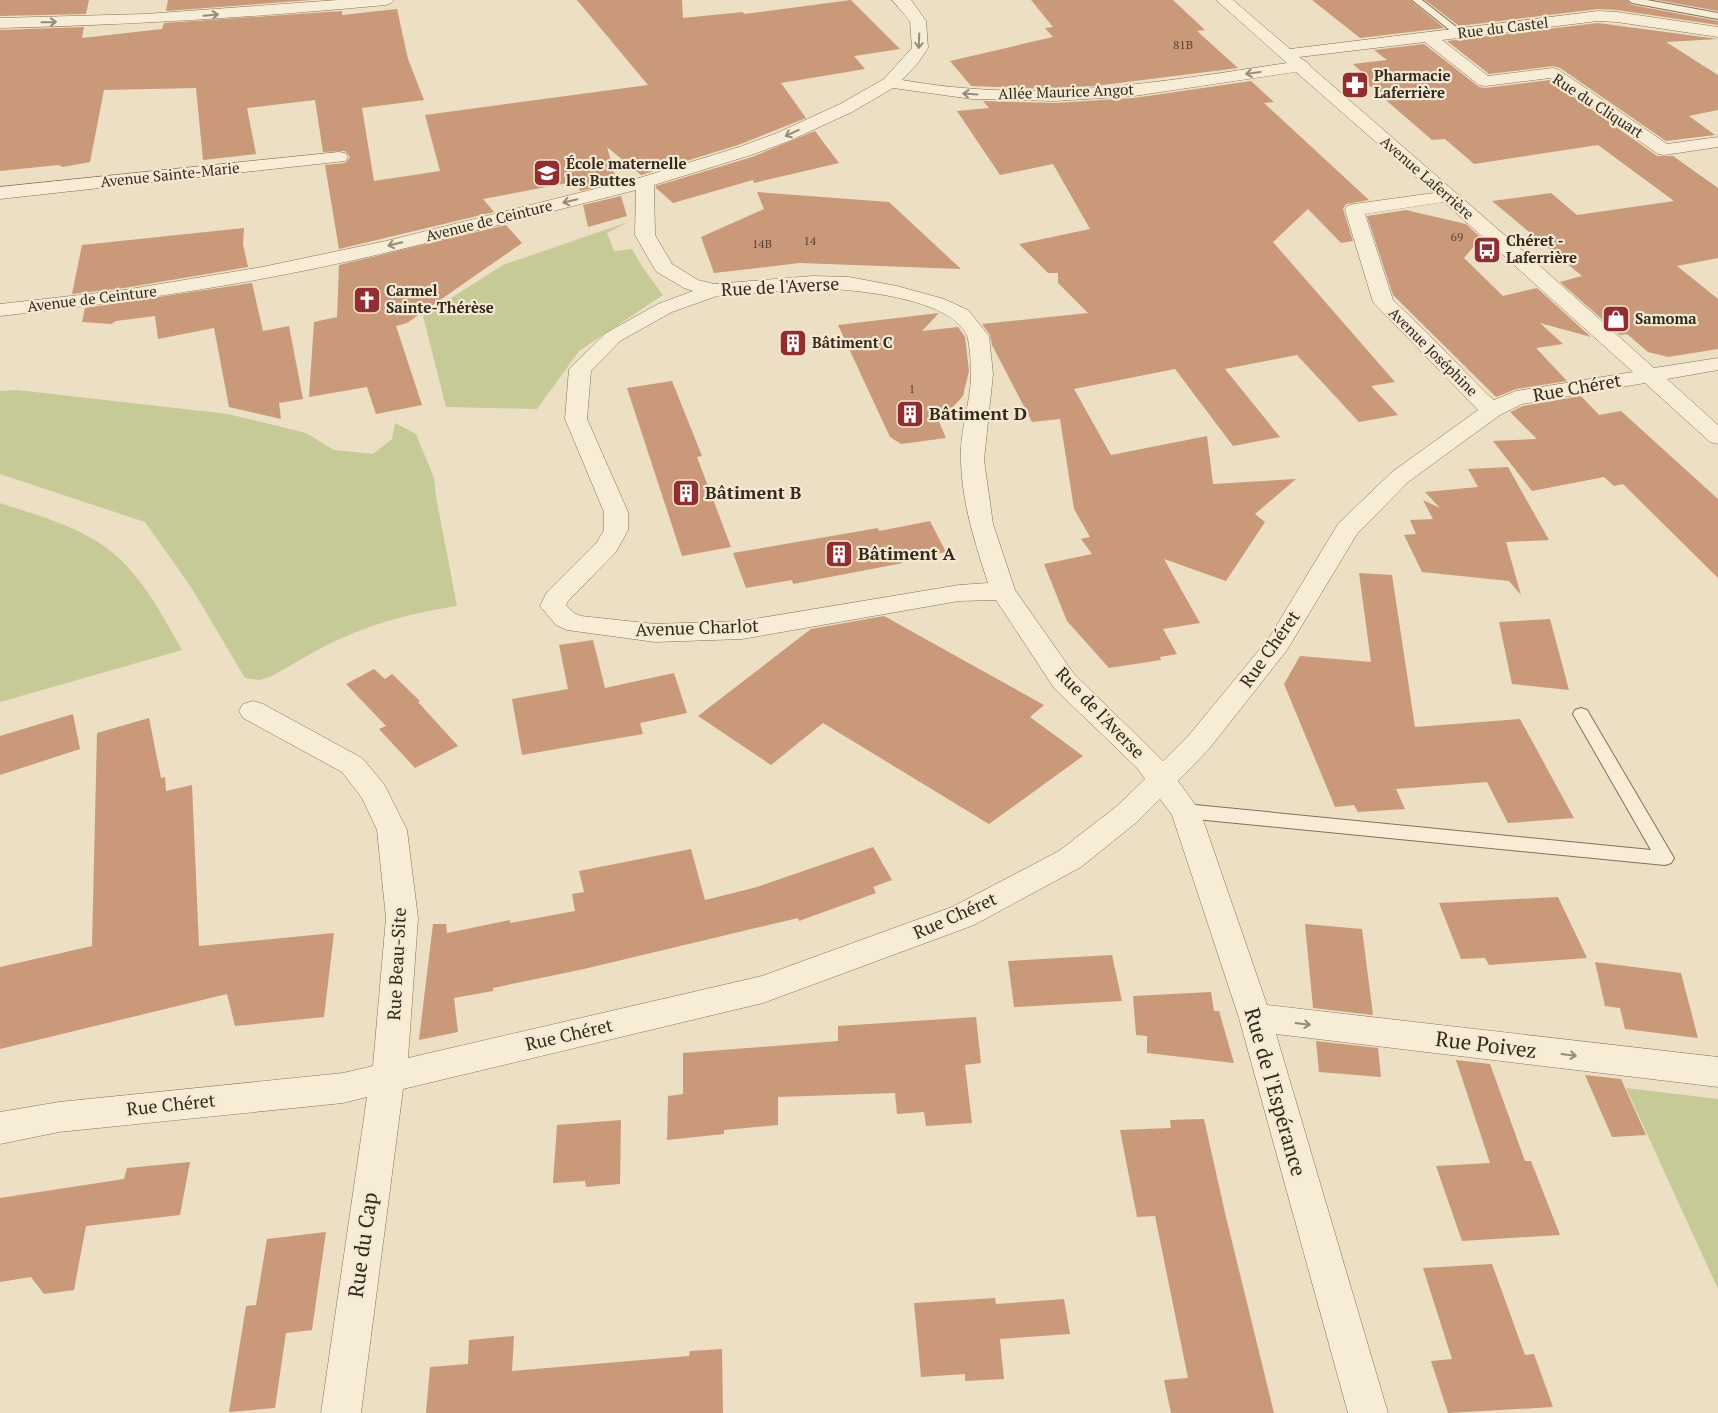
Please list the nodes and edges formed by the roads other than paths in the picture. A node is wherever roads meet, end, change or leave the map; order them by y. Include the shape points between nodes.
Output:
1 (386, 0) edge
2 (900, 0) edge
3 (1224, 0) edge
4 (1416, 0) edge
5 (1632, 0) edge
6 (310, 4) edge
7 (1579, 6) dead end
8 (1594, 16) junction
9 (1718, 16) edge
10 (0, 22) edge
11 (1718, 32) edge
12 (1459, 33) junction
13 (1429, 37) junction
14 (1294, 61) junction
15 (890, 83) junction
16 (1718, 142) edge
17 (339, 157) dead end
18 (645, 182) junction
19 (0, 193) edge
20 (1449, 196) junction
21 (714, 290) junction
22 (0, 310) edge
23 (1718, 364) edge
24 (1651, 375) junction
25 (1492, 410) junction
26 (1718, 437) edge
27 (1003, 591) junction
28 (253, 711) dead end
29 (1581, 714) dead end
30 (1162, 781) junction
31 (1185, 812) junction
32 (1254, 1018) junction
33 (1718, 1072) edge
34 (387, 1078) junction
35 (0, 1128) edge
36 (341, 1413) edge
37 (1368, 1413) edge

1 - 6 street
2 -> 15 street, Avenue de Ceinture via 918,22 920,48
3 - 14 street, Avenue Laferrière
4 - 12 lane
5 - 9 lane
10 -> 6 street via 193,17
7 - 8 street
8 - 11 street, Rue du Castel via 1617,16
8 - 12 street, Rue du Castel
12 - 13 street, Rue du Castel
13 - 14 street, Rue du Castel
13 - 16 street, Rue du Cliquart via 1485,81 1553,73 1664,150
14 -> 15 street, Allée Maurice Angot via 1091,94 1009,96 936,92
14 - 20 street, Avenue Laferrière
15 -> 18 street, Avenue de Ceinture via 783,137
17 - 19 street, Avenue Sainte-Marie
18 - 21 street, Rue de l'Averse via 645,235 664,268 691,284
18 -> 22 street, Avenue de Ceinture via 262,273 124,296
20 - 24 street, Avenue Laferrière
20 - 25 street, Avenue Joséphine via 1354,210 1383,302
21 - 27 street, Rue de l'Averse via 813,282 849,283 937,303 961,314 978,336 982,374 972,460 981,524
21 - 27 street, Avenue Charlot via 665,308 613,337 580,370 576,419 616,512 616,530 607,546 556,598 553,606 557,613 576,624 655,634 732,630 959,593
23 - 24 street, Rue Chéret
24 - 25 street, Rue Chéret via 1516,398
24 - 26 street, Avenue Laferrière
25 - 30 street, Rue Chéret via 1400,477 1347,529 1278,644 1200,742
27 - 30 street, Rue de l'Averse via 1064,682 1147,761
28 - 34 street, Rue Beau-Site via 352,765 374,792 392,830 402,918
29 - 31 lane via 1665,858
30 - 31 street, Rue de l'Espérance
30 - 34 street, Rue Chéret via 1127,814 1070,859 963,916 763,989
31 - 32 street, Rue de l'Espérance
32 -> 33 street, Rue Poivez
32 - 37 street, Rue de l'Espérance
34 - 35 street, Rue Chéret via 344,1088 59,1117
34 - 36 street, Rue du Cap

